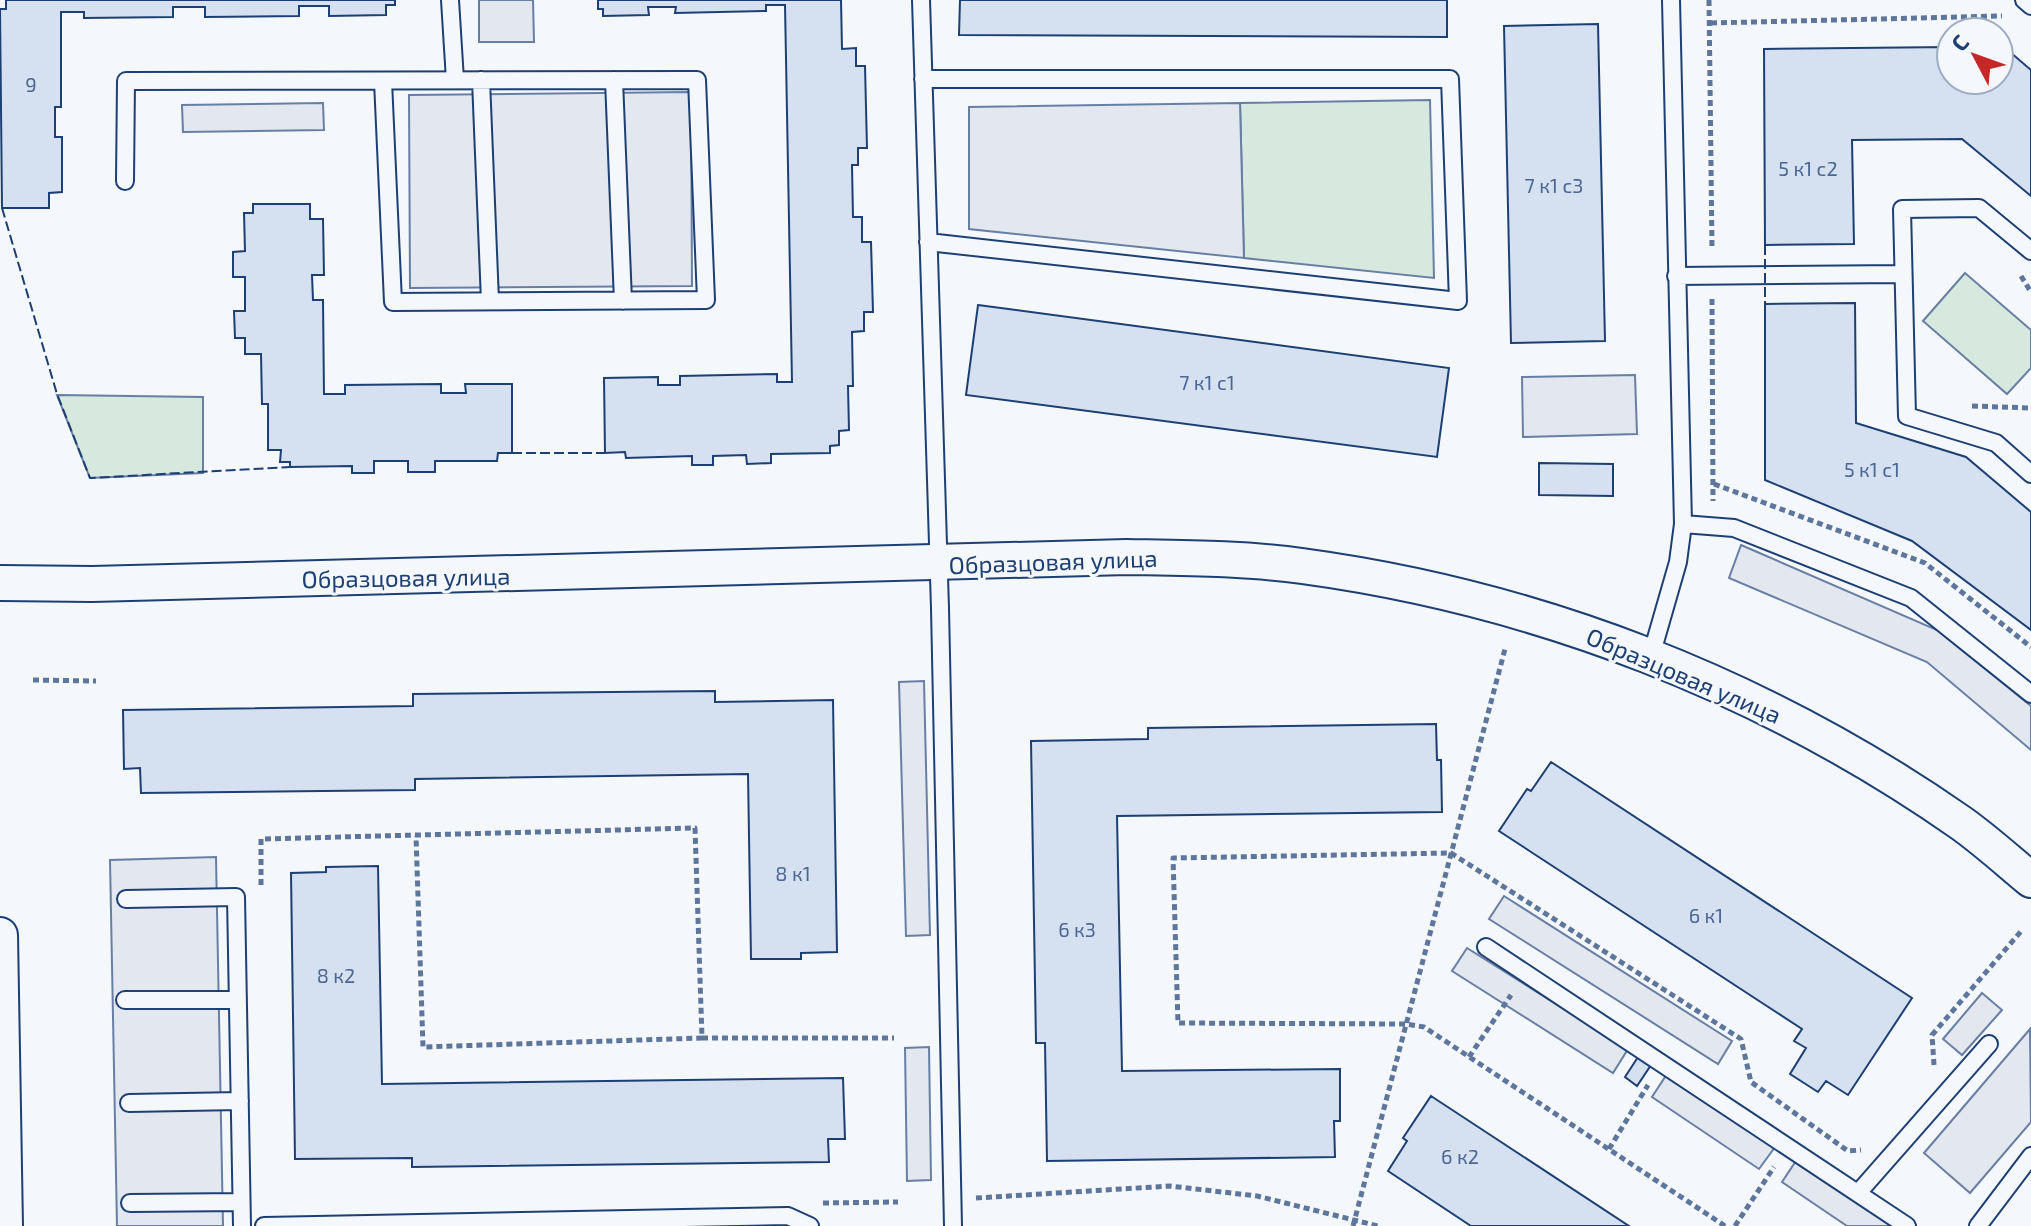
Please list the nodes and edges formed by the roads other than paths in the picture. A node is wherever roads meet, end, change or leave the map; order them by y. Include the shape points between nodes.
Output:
1 (450, 0) edge
2 (921, 0) edge
3 (1671, 0) edge
4 (2024, 0) edge
5 (2031, 6) edge
6 (923, 79) junction
7 (455, 80) junction
8 (481, 80) junction
9 (614, 80) junction
10 (383, 81) junction
11 (125, 181) dead end
12 (928, 242) junction
13 (2031, 251) edge
14 (1903, 274) junction
15 (1676, 276) junction
16 (490, 301) junction
17 (623, 301) junction
18 (2031, 474) edge
19 (1683, 524) junction
20 (938, 564) junction
21 (0, 583) edge
22 (1651, 656) junction
23 (2031, 694) edge
24 (2031, 880) edge
25 (126, 899) dead end
26 (0, 935) edge
27 (1486, 947) dead end
28 (125, 1000) dead end
29 (238, 1000) junction
30 (1989, 1044) dead end
31 (240, 1101) junction
32 (129, 1103) dead end
33 (2031, 1156) edge
34 (1858, 1193) junction
35 (241, 1202) junction
36 (130, 1203) dead end
37 (5, 1226) edge
38 (242, 1226) edge
39 (264, 1226) edge
40 (810, 1226) edge
41 (953, 1226) edge
42 (1907, 1226) edge
43 (1978, 1226) edge

1 - 7 lane
2 - 6 lane
3 - 15 lane
4 - 5 lane
6 - 12 lane
6 - 12 lane via 1450,79 1458,301
7 - 8 lane
7 - 10 lane
8 - 9 lane
8 - 16 lane
9 - 17 lane
9 - 17 lane via 697,80 700,143 706,300
10 - 11 lane via 126,81
10 - 16 lane via 393,302
12 - 20 lane
13 - 14 lane via 1979,208 1902,209
14 - 15 lane
14 - 18 lane via 1907,416 1996,443
15 - 19 lane
16 - 17 lane
19 - 22 lane via 1678,562
19 - 23 lane via 1734,528 1911,598
20 - 21 street, Образцовая улица
20 - 22 street, Образцовая улица via 1127,557 1300,566 1479,600
20 - 41 lane
22 - 24 street, Образцовая улица via 1760,704 1864,760 1964,825
25 - 29 lane via 236,897
26 - 37 street
27 - 34 lane
28 - 29 lane
29 - 31 lane
30 - 34 lane
31 - 32 lane
31 - 35 lane
33 - 43 lane
34 - 42 lane
35 - 36 lane
35 - 38 lane
39 - 40 lane via 788,1216

